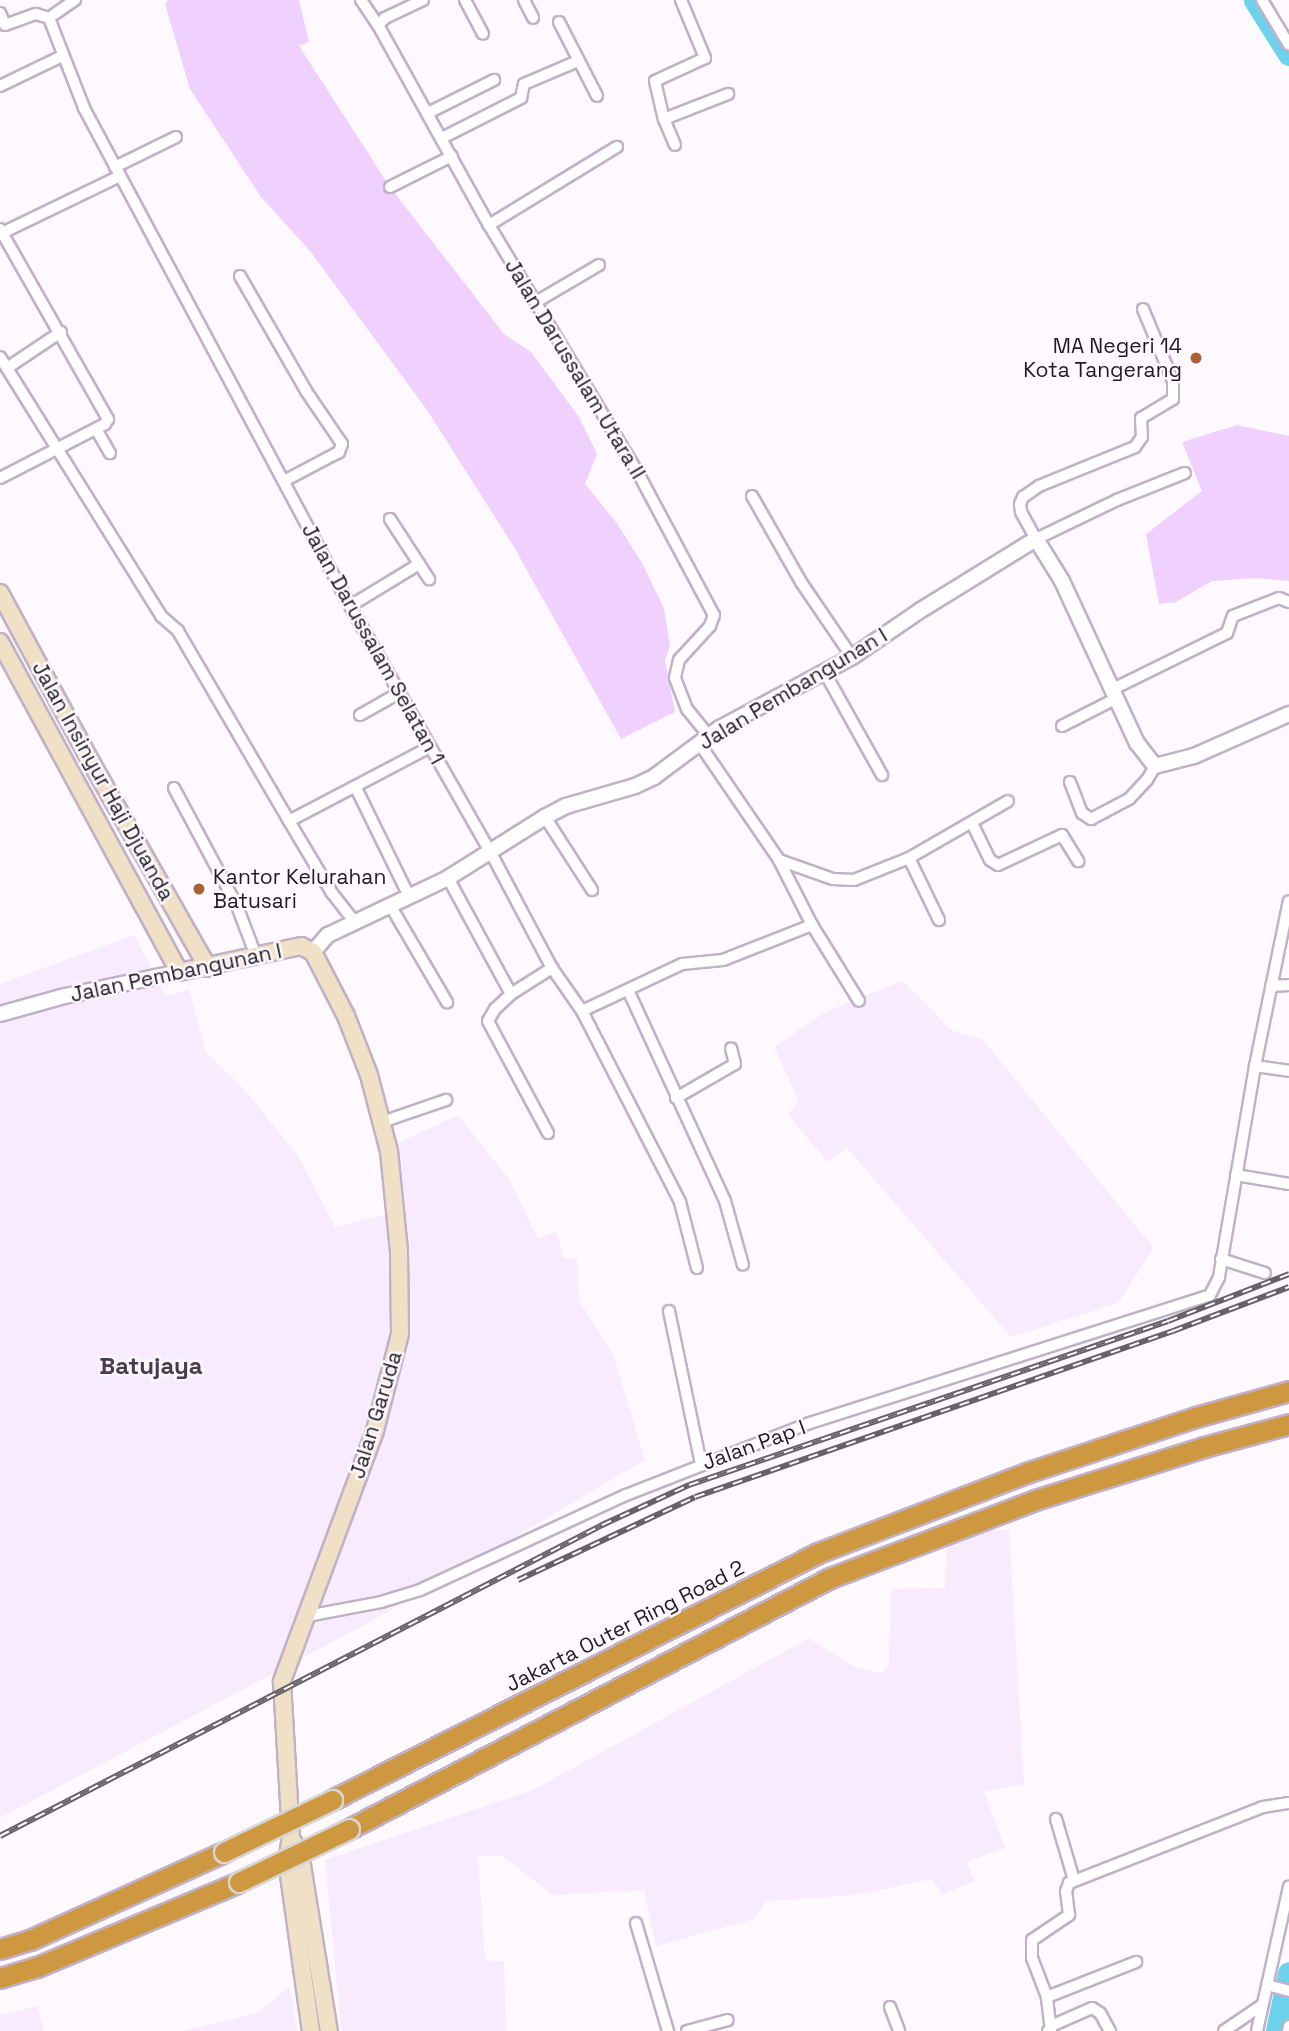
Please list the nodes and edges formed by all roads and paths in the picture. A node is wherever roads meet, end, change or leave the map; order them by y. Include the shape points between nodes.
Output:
1 (75, 0) edge
2 (361, 0) edge
3 (423, 0) edge
4 (465, 0) edge
5 (524, 0) edge
6 (681, 0) edge
7 (1262, 0) edge
8 (0, 13) edge
9 (49, 18) junction
10 (533, 19) dead end
11 (559, 22) dead end
12 (378, 25) junction
13 (483, 34) dead end
14 (1289, 45) edge
15 (62, 56) junction
16 (578, 61) junction
17 (494, 80) dead end
18 (0, 86) edge
19 (728, 94) dead end
20 (597, 96) dead end
21 (428, 113) junction
22 (664, 118) junction
23 (176, 137) dead end
24 (442, 138) junction
25 (675, 145) dead end
26 (617, 147) dead end
27 (452, 156) junction
28 (117, 172) junction
29 (390, 187) dead end
30 (489, 225) junction
31 (1, 231) edge
32 (598, 265) dead end
33 (240, 276) dead end
34 (536, 302) junction
35 (1143, 309) dead end
36 (61, 332) junction
37 (0, 357) edge
38 (7, 368) junction
39 (96, 429) junction
40 (59, 449) junction
41 (110, 453) dead end
42 (1185, 473) dead end
43 (0, 478) edge
44 (285, 481) junction
45 (752, 496) dead end
46 (390, 519) dead end
47 (1036, 539) junction
48 (419, 564) junction
49 (429, 579) dead end
50 (0, 593) edge
51 (1289, 602) edge
52 (350, 606) junction
53 (0, 642) edge
54 (852, 657) junction
55 (825, 673) junction
56 (399, 693) junction
57 (1115, 694) junction
58 (1289, 714) edge
59 (360, 715) dead end
60 (1062, 726) dead end
61 (704, 739) junction
62 (430, 747) junction
63 (1155, 766) junction
64 (882, 775) dead end
65 (1070, 782) dead end
66 (173, 788) dead end
67 (356, 788) junction
68 (1008, 801) dead end
69 (545, 817) junction
70 (289, 821) junction
71 (972, 823) junction
72 (491, 853) junction
73 (909, 858) junction
74 (779, 860) junction
75 (1078, 861) dead end
76 (448, 878) junction
77 (592, 890) dead end
78 (409, 896) junction
79 (1289, 901) edge
80 (390, 905) junction
81 (939, 920) dead end
82 (355, 922) junction
83 (812, 925) junction
84 (313, 952) junction
85 (256, 956) junction
86 (208, 968) junction
87 (552, 968) junction
88 (179, 972) junction
89 (1289, 985) edge
90 (1271, 986) junction
91 (628, 990) junction
92 (511, 994) junction
93 (859, 1001) dead end
94 (447, 1002) dead end
95 (582, 1011) junction
96 (0, 1014) edge
97 (731, 1048) dead end
98 (1255, 1066) junction
99 (1289, 1071) edge
100 (676, 1098) junction
101 (446, 1100) dead end
102 (382, 1122) junction
103 (548, 1133) dead end
104 (1236, 1175) junction
105 (1289, 1184) edge
106 (1222, 1259) junction
107 (743, 1265) dead end
108 (697, 1268) dead end
109 (1265, 1273) dead end
110 (668, 1311) dead end
111 (1289, 1391) edge
112 (1289, 1424) edge
113 (701, 1464) junction
114 (307, 1616) junction
115 (1289, 1803) edge
116 (1056, 1819) dead end
117 (291, 1838) junction
118 (1074, 1880) junction
119 (1289, 1887) edge
120 (636, 1923) dead end
121 (0, 1949) edge
122 (1136, 1962) dead end
123 (320, 1974) junction
124 (301, 1976) junction
125 (0, 1978) edge
126 (1280, 1988) edge
127 (1047, 1997) junction
128 (1262, 2005) junction
129 (890, 2007) dead end
130 (728, 2020) dead end
131 (1289, 2026) edge
132 (1050, 2029) edge
133 (691, 2030) edge
134 (311, 2031) edge
135 (329, 2031) edge
136 (668, 2031) edge
137 (899, 2031) edge
138 (1110, 2031) edge
139 (1224, 2031) edge
140 (1257, 2031) edge
141 (1288, 2031) edge

1 - 9 street
2 - 12 street, Jalan Darussalam Utara II
3 - 12 street
4 - 13 street
5 - 10 street
6 - 22 street via 705,58 655,82
7 - 14 street
8 - 9 street via 5,25 36,15
9 - 15 street, Jalan Darussalam Selatan 1
11 - 16 street
12 - 21 street, Jalan Darussalam Utara II
15 - 18 street
15 - 28 street, Jalan Darussalam Selatan 1
16 - 20 street
16 - 24 street via 524,83 521,98
17 - 21 street
19 - 22 street
21 - 24 street, Jalan Darussalam Utara II
22 - 25 street
23 - 28 street
24 - 27 street, Jalan Darussalam Utara II
26 - 30 street
27 - 29 street
27 - 30 street, Jalan Darussalam Utara II
28 - 31 street
28 - 44 street, Jalan Darussalam Selatan 1
30 - 34 street, Jalan Darussalam Utara II
31 - 36 street
32 - 34 street
33 - 44 street via 342,444 339,452
34 - 61 street, Jalan Darussalam Utara II via 637,471 714,615 710,626 679,660 676,678
35 - 47 street via 1175,396 1141,418 1142,437 1135,447 1039,486 1023,497 1021,512
36 - 38 street
36 - 39 street via 107,416 107,422
37 - 38 street
38 - 40 street
39 - 40 street
39 - 41 street
40 - 43 street
40 - 70 street via 161,616 177,631
42 - 47 street
44 - 52 street, Jalan Darussalam Selatan 1
45 - 54 street via 801,582
46 - 48 street
47 - 54 street, Jalan Pembangunan I
47 - 57 street via 1062,581
48 - 49 street
48 - 52 street
50 - 86 main road, Jalan Insinyur Haji Djuanda
51 - 57 street via 1279,598 1233,616 1227,633
52 - 56 street, Jalan Darussalam Selatan 1
53 - 88 main road, Jalan Insinyur Haji Djuanda
54 - 55 street, Jalan Pembangunan I
55 - 61 street, Jalan Pembangunan I
55 - 64 street
56 - 59 street
56 - 62 street, Jalan Darussalam Selatan 1
57 - 60 street
57 - 63 street via 1137,743
58 - 63 street via 1194,755
61 - 69 street, Jalan Pembangunan I via 654,777
61 - 74 street
62 - 67 street
62 - 72 street, Jalan Darussalam Selatan 1
63 - 65 street via 1129,799 1096,818 1082,813
66 - 85 street via 237,906
67 - 70 street
67 - 78 street
68 - 71 street
69 - 72 street, Jalan Pembangunan I
69 - 77 street
70 - 82 street
71 - 73 street
71 - 75 street via 990,860 998,865 1062,835
72 - 76 street, Jalan Pembangunan I
72 - 87 street, Jalan Darussalam Selatan 1
73 - 74 street via 854,880 833,879
73 - 81 street
74 - 83 street
76 - 78 street, Jalan Pembangunan I
76 - 92 street
78 - 80 street, Jalan Pembangunan I
79 - 90 street
80 - 82 street, Jalan Pembangunan I
80 - 94 street
82 - 84 street, Jalan Pembangunan I via 328,935
83 - 91 street via 723,960 682,964
83 - 93 street
84 - 85 main road, Jalan Pembangunan I via 301,946
84 - 102 main road, Jalan Garuda via 346,1016
85 - 86 main road, Jalan Pembangunan I
86 - 88 main road, Jalan Pembangunan I
87 - 92 street
87 - 95 street, Jalan Darussalam Selatan 1
88 - 96 street, Jalan Pembangunan I
89 - 90 street
90 - 98 street
91 - 95 street
91 - 100 street
92 - 103 street via 488,1021
95 - 108 street, Jalan Darussalam Selatan 1 via 680,1202
97 - 100 street via 735,1064
98 - 99 street
98 - 104 street
100 - 107 street via 725,1201
101 - 102 street
102 - 114 main road, Jalan Garuda via 397,1233 400,1335 375,1431
104 - 105 street
104 - 106 street
106 - 109 street
106 - 113 street, Jalan Pap I via 1210,1295 810,1423
110 - 113 street
111 - 121 highway, Jakarta Outer Ring Road 2, bridge via 1026,1473 818,1553 224,1853 30,1940
112 - 125 highway, bridge via 1035,1500 830,1578 349,1829 239,1882 37,1967
113 - 114 street, Jalan Pap I via 420,1590
114 - 117 main road, Jalan Garuda via 282,1681
115 - 118 street via 1263,1807
116 - 118 street
117 - 123 main road, Jalan Garuda via 301,1858
117 - 124 main road, Jalan Garuda via 287,1861
118 - 127 street via 1066,1891 1069,1915 1032,1940 1032,1958
119 - 126 street
120 - 136 street
122 - 127 street
123 - 124 main road
123 - 135 main road, Jalan Garuda
124 - 134 main road, Jalan Garuda
126 - 128 street
127 - 132 street
128 - 139 street
128 - 140 street
129 - 137 street
130 - 133 street
131 - 141 street
132 - 138 street via 1092,2008

